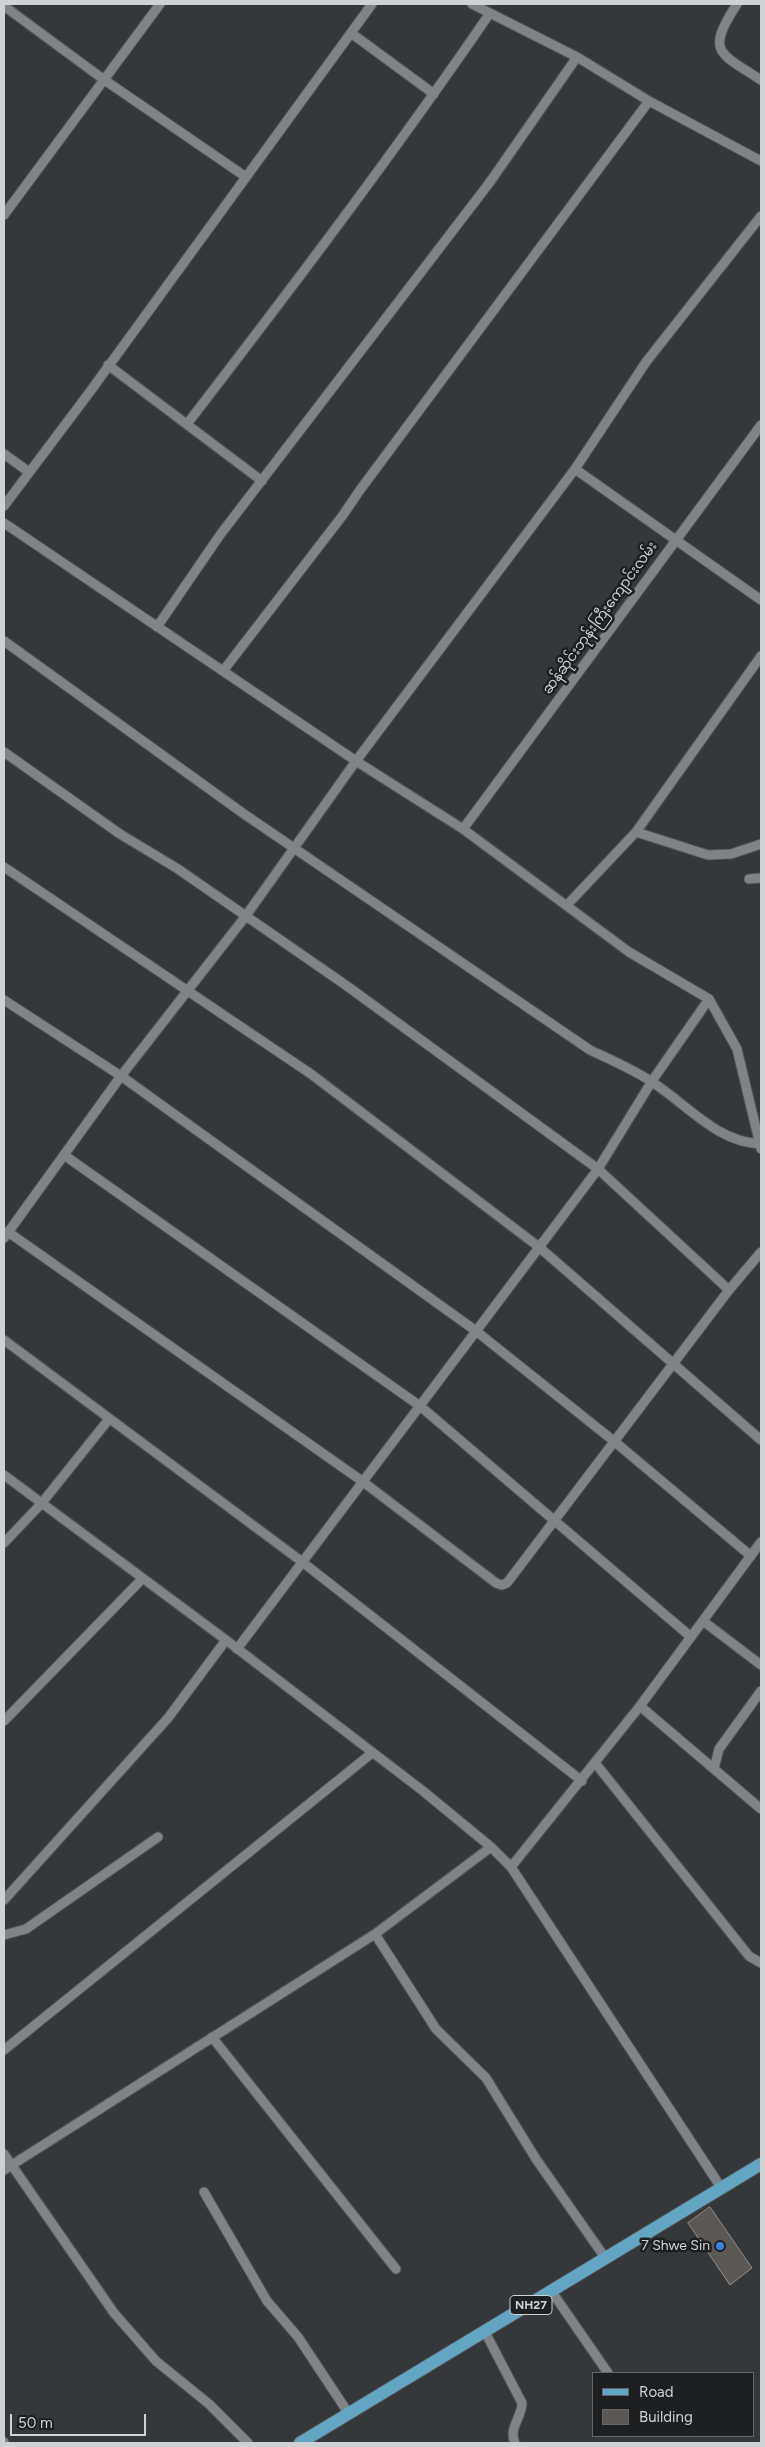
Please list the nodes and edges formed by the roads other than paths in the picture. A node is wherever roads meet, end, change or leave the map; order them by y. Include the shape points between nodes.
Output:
1 (160, 4) edge
2 (372, 4) edge
3 (472, 4) edge
4 (737, 4) edge
5 (4, 6) edge
6 (490, 13) junction
7 (351, 33) junction
8 (577, 57) junction
9 (103, 79) junction
10 (761, 80) edge
11 (434, 94) junction
12 (649, 100) junction
13 (761, 161) edge
14 (246, 177) junction
15 (4, 216) edge
16 (761, 216) edge
17 (108, 365) junction
18 (187, 424) junction
19 (761, 425) edge
20 (4, 454) edge
21 (575, 469) junction
22 (29, 472) junction
23 (262, 481) junction
24 (4, 506) edge
25 (4, 523) edge
26 (674, 540) junction
27 (761, 600) edge
28 (157, 627) junction
29 (4, 641) edge
30 (761, 656) edge
31 (223, 671) junction
32 (4, 752) edge
33 (356, 761) junction
34 (464, 829) junction
35 (636, 832) junction
36 (761, 844) edge
37 (294, 848) junction
38 (4, 867) edge
39 (761, 878) edge
40 (749, 879) dead end
41 (567, 905) junction
42 (246, 917) junction
43 (188, 991) junction
44 (709, 999) junction
45 (4, 1000) edge
46 (121, 1076) junction
47 (652, 1081) junction
48 (761, 1146) edge
49 (64, 1155) junction
50 (598, 1169) junction
51 (6, 1235) edge
52 (539, 1248) junction
53 (761, 1252) edge
54 (729, 1290) junction
55 (476, 1331) junction
56 (4, 1340) edge
57 (672, 1365) junction
58 (420, 1406) junction
59 (109, 1419) junction
60 (761, 1440) edge
61 (615, 1442) junction
62 (4, 1474) edge
63 (362, 1481) junction
64 (41, 1504) junction
65 (556, 1520) junction
66 (761, 1542) edge
67 (4, 1544) edge
68 (751, 1556) junction
69 (301, 1561) junction
70 (142, 1579) junction
71 (703, 1621) junction
72 (691, 1638) junction
73 (226, 1640) junction
74 (237, 1649) junction
75 (761, 1665) edge
76 (761, 1691) edge
77 (640, 1706) junction
78 (4, 1721) edge
79 (372, 1753) junction
80 (596, 1764) junction
81 (714, 1769) junction
82 (582, 1781) junction
83 (761, 1809) edge
84 (158, 1837) dead end
85 (491, 1847) junction
86 (512, 1867) junction
87 (4, 1900) edge
88 (374, 1934) junction
89 (4, 1935) edge
90 (761, 1963) edge
91 (212, 2036) junction
92 (4, 2050) edge
93 (4, 2154) edge
94 (761, 2164) edge
95 (8, 2168) edge
96 (722, 2189) junction
97 (204, 2192) dead end
98 (606, 2259) junction
99 (396, 2269) dead end
100 (552, 2292) junction
101 (485, 2332) junction
102 (607, 2372) edge
103 (349, 2414) junction
104 (248, 2443) edge
105 (300, 2443) edge
106 (515, 2443) edge

1 - 9 street
2 - 7 street
3 - 6 street
4 - 10 street via 721,29 719,42 724,56
5 - 9 street
6 - 8 street
6 - 11 street
7 - 11 street
7 - 14 street
8 - 12 street
8 - 23 street via 490,182
9 - 14 street
9 - 15 street
11 - 18 street via 262,329
12 - 13 street
12 - 31 street via 344,515
14 - 17 street
16 - 21 street via 646,362
17 - 18 street
17 - 22 street
18 - 23 street
19 - 26 street, ဆန်ဆိုင်းဘုန်းကြီးကျောင်းလမ်း
20 - 22 street
21 - 26 street
21 - 33 street
22 - 24 street
23 - 28 street
25 - 28 street
26 - 27 street
26 - 34 street, ဆန်ဆိုင်းဘုန်းကြီးကျောင်းလမ်း
28 - 31 street
29 - 37 street
30 - 35 street
31 - 33 street
32 - 42 street
33 - 34 street
33 - 37 street
34 - 41 street
35 - 36 street via 708,855 732,854
35 - 41 street
37 - 42 street
37 - 47 street via 590,1050
38 - 43 street
39 - 40 street
41 - 44 street via 629,952
42 - 43 street
42 - 50 street via 347,986
43 - 46 street
43 - 52 street via 311,1074
44 - 47 street
44 - 48 street via 737,1049
45 - 46 street
46 - 49 street
46 - 55 street
47 - 48 street via 715,1129 731,1138
47 - 50 street
49 - 51 street
49 - 58 street
50 - 52 street
50 - 54 street
51 - 63 street
52 - 55 street
52 - 57 street
53 - 54 street
54 - 57 street
55 - 58 street
55 - 61 street
56 - 59 street
57 - 60 street
57 - 61 street
58 - 63 street
58 - 65 street
59 - 64 street
59 - 69 street
61 - 65 street
61 - 68 street
62 - 64 street
63 - 65 street via 496,1584 507,1583
63 - 69 street
64 - 67 street
64 - 70 street
65 - 72 street
66 - 68 street
68 - 71 street
69 - 74 street
69 - 82 street
70 - 73 street
70 - 78 street
71 - 72 street
71 - 75 street
72 - 77 street
73 - 74 street
73 - 87 street via 168,1718
74 - 79 street
76 - 81 street via 719,1749
77 - 80 street
77 - 81 street
79 - 85 street
79 - 92 street
80 - 82 street
80 - 90 street via 749,1956
81 - 83 street
82 - 86 street
84 - 89 street via 26,1929
85 - 86 street
85 - 88 street
86 - 96 street
88 - 91 street
88 - 98 street via 436,2029 486,2078 536,2159
91 - 95 street
91 - 99 street
93 - 95 street
94 - 96 main road, NH27
95 - 104 street via 114,2313 156,2361 209,2404
96 - 98 main road, NH27
97 - 103 street via 267,2301 298,2337
98 - 100 main road, NH27
100 - 101 main road, NH27
100 - 102 street
101 - 103 main road, NH27
101 - 106 street via 522,2403 513,2429
103 - 105 main road, NH27

